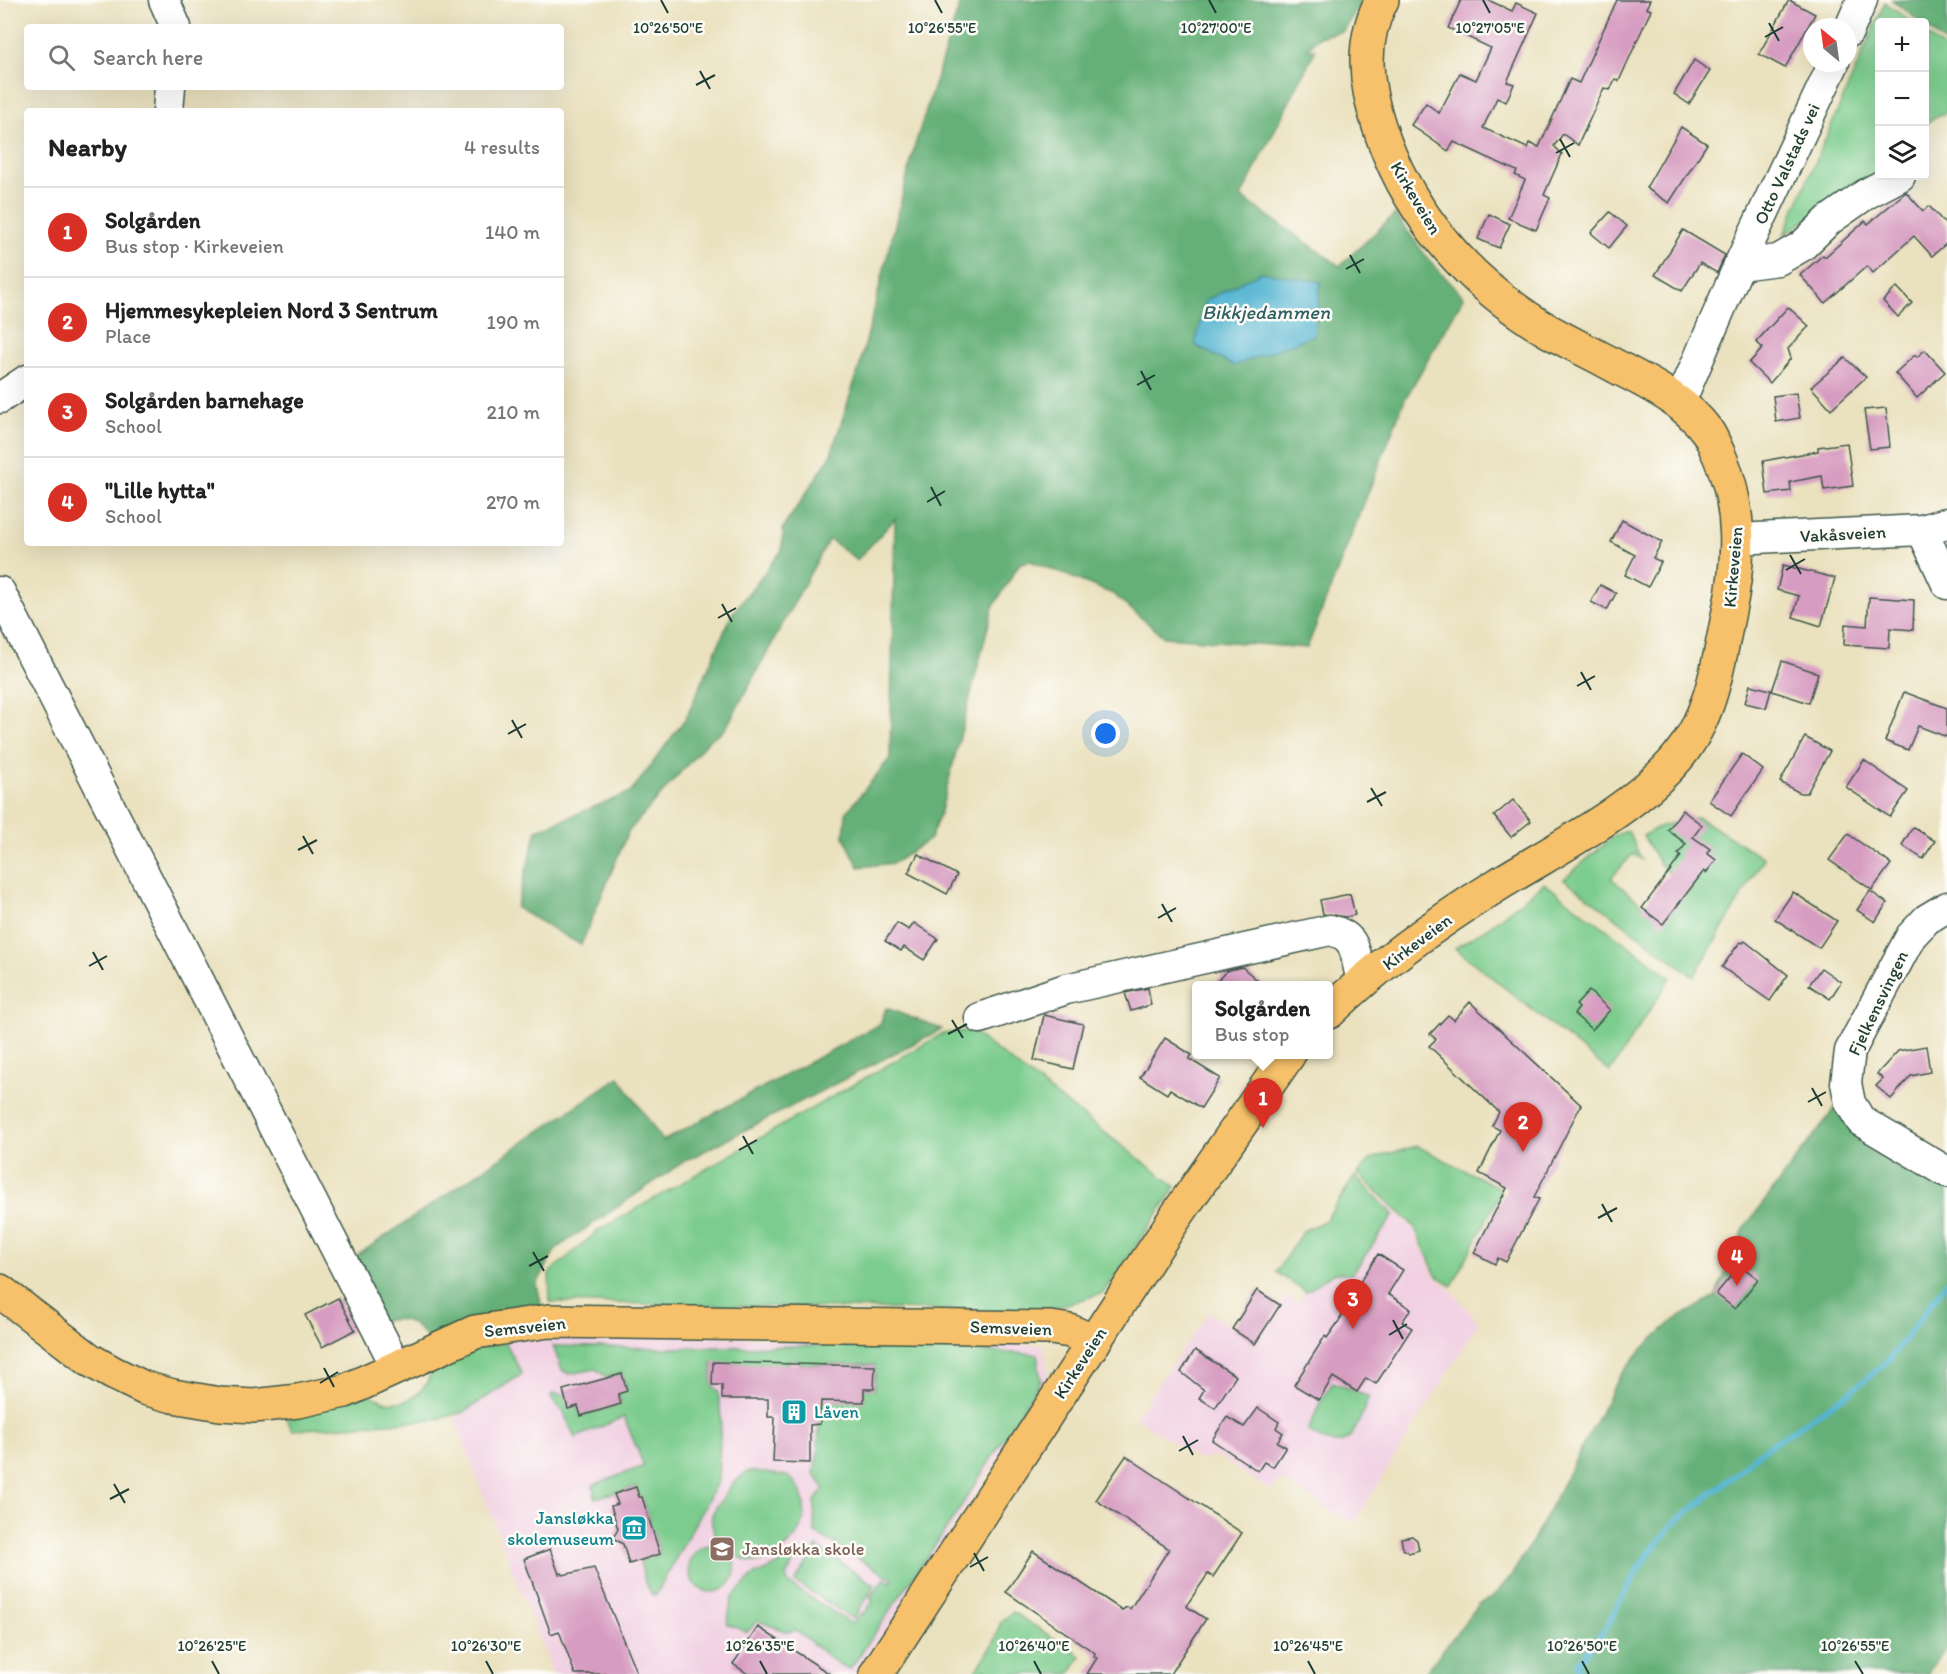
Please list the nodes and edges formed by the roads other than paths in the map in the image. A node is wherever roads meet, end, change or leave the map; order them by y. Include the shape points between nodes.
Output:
1 (164, 0) edge
2 (1382, 0) edge
3 (1857, 1) edge
4 (1852, 18) edge
5 (175, 24) edge
6 (1830, 72) edge
7 (170, 90) edge
8 (168, 108) edge
9 (1892, 180) edge
10 (1739, 265) junction
11 (24, 382) edge
12 (0, 398) edge
13 (1680, 402) junction
14 (1935, 526) edge
15 (1737, 539) junction
16 (1947, 584) edge
17 (0, 592) edge
18 (1947, 907) edge
19 (1363, 982) junction
20 (1333, 1008) edge
21 (980, 1018) dead end
22 (1286, 1059) edge
23 (1947, 1172) edge
24 (0, 1291) edge
25 (1094, 1342) junction
26 (396, 1366) junction
27 (876, 1674) edge

1 - 5 street
2 - 13 main road, Kirkeveien via 1367,44 1371,102 1400,178 1427,222 1462,265 1528,318
3 - 4 street
6 - 10 street, Otto Valstads vei
7 - 8 street
9 - 10 street via 1828,220 1802,246 1778,260
10 - 13 street, Otto Valstads vei
11 - 12 street
13 - 15 main road, Kirkeveien via 1708,432 1729,478 1737,514
14 - 15 street, Vakåsveien
14 - 16 street
15 - 19 main road, Kirkeveien via 1732,600 1713,688 1699,724 1678,757 1623,805 1469,903
17 - 26 street
18 - 23 street, Fjelkensvingen via 1927,919 1911,936 1850,1051 1846,1083 1850,1103 1861,1121
19 - 20 main road, Kirkeveien
19 - 21 street, Kirkeveien via 1353,943 1345,933 1330,930 1066,989
22 - 25 main road, Kirkeveien
24 - 26 main road, Semsveien via 90,1360 144,1388 172,1396 254,1406 298,1401 345,1391
25 - 26 main road, Semsveien via 1070,1331 1051,1328 549,1321 475,1332
25 - 27 main road, Kirkeveien

